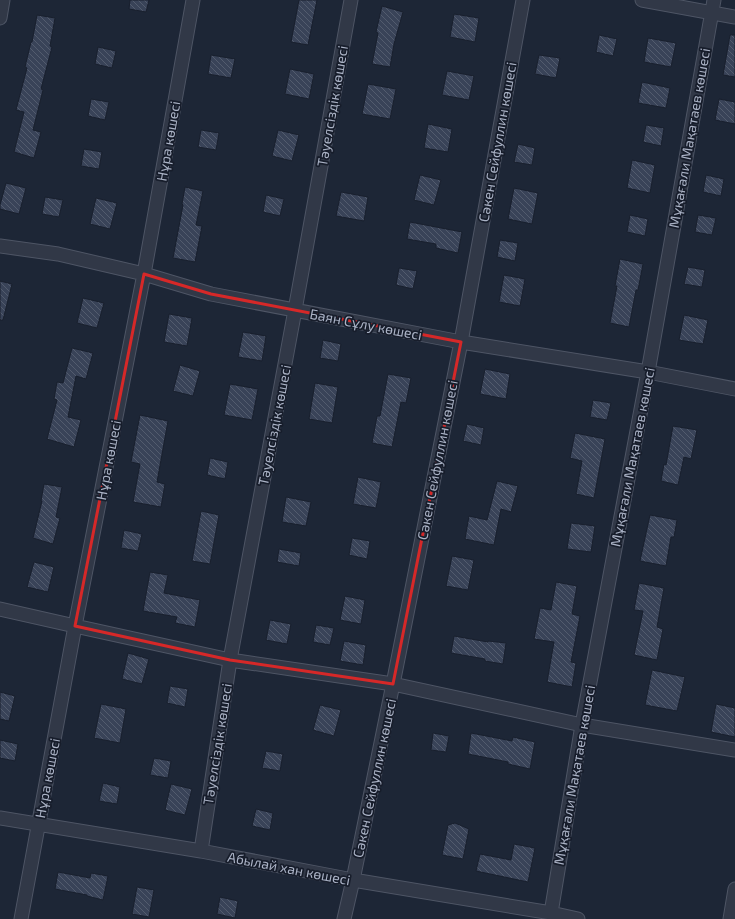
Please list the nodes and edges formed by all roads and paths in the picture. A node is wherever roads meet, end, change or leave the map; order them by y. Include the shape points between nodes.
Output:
1 (3, 0) edge
2 (194, 0) edge
3 (351, 0) edge
4 (523, 0) edge
5 (642, 0) edge
6 (713, 6) edge
7 (735, 17) edge
8 (0, 18) edge
9 (0, 246) edge
10 (144, 274) junction
11 (295, 310) junction
12 (461, 342) junction
13 (648, 372) junction
14 (735, 389) edge
15 (0, 609) edge
16 (75, 626) junction
17 (230, 660) junction
18 (393, 684) junction
19 (582, 725) junction
20 (735, 750) edge
21 (0, 818) edge
22 (38, 824) junction
23 (201, 851) junction
24 (353, 880) junction
25 (735, 889) edge
26 (551, 913) junction
27 (21, 919) edge
28 (344, 919) edge
29 (578, 919) edge
30 (730, 919) edge

1 - 8 street
2 - 10 street, Нұра көшесі
3 - 11 street, Тәуелсіздік көшесі
4 - 12 street, Сәкен Сейфуллин көшесі
5 - 6 street
6 - 7 street
6 - 13 street, Мұқағали Мақатаев көшесі
9 - 10 street, Баян Сұлу көшесі via 58,254
10 - 11 street, Баян Сұлу көшесі via 211,294
10 - 16 street, Нұра көшесі
11 - 12 street, Баян Сұлу көшесі
11 - 17 street, Тәуелсіздік көшесі
12 - 13 street, Баян Сұлу көшесі
12 - 18 street, Сәкен Сейфуллин көшесі
13 - 14 street, Баян Сұлу көшесі
13 - 19 street, Мұқағали Мақатаев көшесі
15 - 16 street
16 - 17 street
16 - 22 street, Нұра көшесі
17 - 18 street
17 - 23 street, Тәуелсіздік көшесі
18 - 19 street
18 - 24 street, Сәкен Сейфуллин көшесі
19 - 20 street
19 - 26 street, Мұқағали Мақатаев көшесі
21 - 22 street, Абылай хан көшесі
22 - 23 street, Абылай хан көшесі
22 - 27 street, Нұра көшесі
23 - 24 street, Абылай хан көшесі
24 - 26 street, Абылай хан көшесі
24 - 28 street, Сәкен Сейфуллин көшесі
25 - 30 street
26 - 29 street, Абылай хан көшесі

